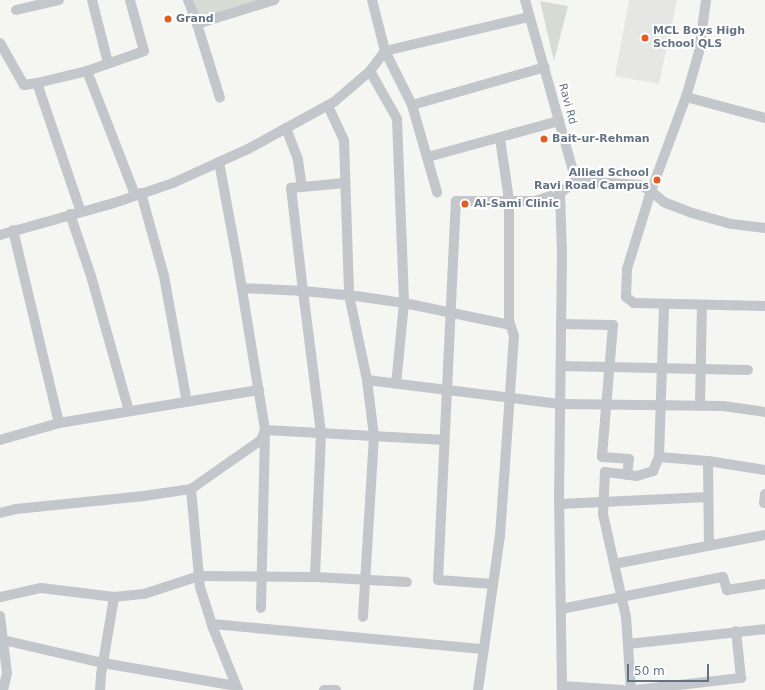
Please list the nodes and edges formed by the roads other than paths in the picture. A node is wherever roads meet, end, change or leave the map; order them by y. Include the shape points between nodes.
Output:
1 (57, 0) edge
2 (92, 0) edge
3 (130, 0) edge
4 (188, 0) edge
5 (274, 0) edge
6 (525, 0) edge
7 (706, 0) edge
8 (374, 1) edge
9 (16, 10) dead end
10 (529, 17) junction
11 (197, 24) junction
12 (0, 43) edge
13 (385, 51) junction
14 (108, 63) junction
15 (545, 67) junction
16 (87, 71) junction
17 (370, 71) junction
18 (37, 83) junction
19 (686, 97) junction
20 (220, 98) dead end
21 (412, 105) junction
22 (328, 106) junction
23 (765, 118) edge
24 (559, 121) junction
25 (286, 128) junction
26 (500, 138) junction
27 (428, 157) junction
28 (219, 162) junction
29 (576, 181) junction
30 (346, 183) junction
31 (302, 187) junction
32 (651, 191) junction
33 (437, 192) dead end
34 (560, 193) junction
35 (138, 194) junction
36 (509, 200) junction
37 (81, 212) junction
38 (70, 214) junction
39 (765, 228) edge
40 (13, 230) junction
41 (0, 234) edge
42 (242, 288) junction
43 (303, 291) junction
44 (349, 295) junction
45 (404, 304) junction
46 (664, 304) junction
47 (702, 306) junction
48 (765, 306) edge
49 (452, 313) junction
50 (561, 324) junction
51 (510, 326) junction
52 (561, 366) junction
53 (610, 366) junction
54 (662, 368) junction
55 (701, 368) junction
56 (748, 370) dead end
57 (367, 380) junction
58 (396, 384) junction
59 (259, 390) junction
60 (448, 390) junction
61 (510, 398) junction
62 (187, 402) junction
63 (560, 404) junction
64 (606, 404) junction
65 (661, 406) junction
66 (700, 406) junction
67 (129, 411) junction
68 (765, 412) edge
69 (59, 423) junction
70 (265, 430) junction
71 (321, 433) junction
72 (374, 436) junction
73 (0, 440) edge
74 (445, 440) junction
75 (659, 457) junction
76 (708, 461) junction
77 (765, 470) edge
78 (627, 475) junction
79 (191, 489) junction
80 (708, 497) junction
81 (603, 502) junction
82 (560, 504) junction
83 (0, 513) edge
84 (765, 534) edge
85 (709, 545) junction
86 (614, 564) junction
87 (199, 576) junction
88 (261, 576) junction
89 (315, 577) junction
90 (365, 580) junction
91 (407, 582) dead end
92 (493, 584) junction
93 (765, 584) edge
94 (0, 597) edge
95 (114, 597) junction
96 (622, 597) junction
97 (261, 608) dead end
98 (561, 609) junction
99 (0, 616) edge
100 (363, 617) dead end
101 (212, 624) junction
102 (765, 629) edge
103 (736, 631) junction
104 (3, 640) junction
105 (628, 644) junction
106 (483, 649) junction
107 (103, 663) junction
108 (237, 688) edge
109 (562, 688) edge
110 (3, 690) edge
111 (100, 690) edge
112 (324, 690) edge
113 (336, 690) edge
114 (478, 690) edge
115 (623, 690) edge
116 (630, 690) edge
117 (635, 690) edge

1 - 9 street
2 - 14 street
3 - 14 street via 144,51
4 - 11 street
5 - 11 street
6 - 10 street, Ravi Rd
7 - 19 street via 699,52
8 - 13 street
10 - 13 street
10 - 15 street, Ravi Rd
11 - 20 street
12 - 18 street via 24,85
13 - 17 street
13 - 21 street
14 - 16 street
15 - 21 street
15 - 24 street, Ravi Rd
16 - 18 street
16 - 35 street
17 - 22 street
17 - 45 street via 397,119
18 - 37 street
19 - 23 street
19 - 32 street
21 - 27 street
22 - 25 street
22 - 30 street via 344,141
24 - 26 street
24 - 29 street, Ravi Rd
25 - 28 street
25 - 31 street via 298,160
26 - 27 street
26 - 36 street
27 - 33 street
28 - 35 street via 173,183
28 - 42 street
29 - 32 street via 640,185
29 - 34 street
30 - 31 street
30 - 44 street
31 - 43 street via 290,188
32 - 39 street via 664,202 692,213 731,224
32 - 46 street via 627,269 626,297 634,303
34 - 36 street via 535,201
34 - 50 street
35 - 37 street
35 - 62 street via 164,276
36 - 49 street via 456,201
36 - 51 street
37 - 38 street
38 - 40 street
38 - 67 street via 91,276
40 - 41 street
40 - 69 street
42 - 43 street
42 - 59 street
43 - 44 street
43 - 71 street
44 - 45 street
44 - 57 street
45 - 49 street
45 - 58 street
46 - 47 street
46 - 54 street
47 - 48 street
47 - 55 street
49 - 51 street
49 - 60 street
50 - 52 street
50 - 53 street via 613,325
51 - 61 street via 514,336
52 - 53 street
52 - 63 street
53 - 54 street
53 - 64 street
54 - 55 street
54 - 65 street
55 - 56 street
55 - 66 street
57 - 58 street
57 - 72 street
58 - 60 street
59 - 62 street
59 - 70 street
60 - 61 street
60 - 74 street
61 - 63 street
61 - 92 street via 500,536
62 - 67 street
63 - 64 street
63 - 82 street
64 - 65 street
64 - 78 street via 602,457 629,458
65 - 66 street
65 - 75 street
66 - 68 street via 724,406
67 - 69 street
69 - 73 street
70 - 71 street
70 - 79 street via 262,440
70 - 88 street
71 - 72 street
71 - 89 street
72 - 74 street
72 - 90 street
74 - 92 street via 438,580
75 - 76 street
75 - 78 street via 653,471 637,476
76 - 77 street
76 - 80 street
78 - 81 street via 605,472
79 - 83 street
79 - 87 street
80 - 81 street
80 - 85 street
81 - 82 street
81 - 86 street via 603,514
82 - 98 street
84 - 85 street
85 - 86 street
86 - 96 street
87 - 88 street
87 - 95 street via 144,594
87 - 101 street
88 - 89 street
88 - 97 street
89 - 90 street
90 - 91 street
90 - 100 street
92 - 106 street
93 - 96 street via 727,590 723,577
94 - 95 street via 41,588
95 - 107 street
96 - 98 street
96 - 105 street
98 - 109 street
99 - 104 street
101 - 106 street
101 - 108 street
102 - 103 street
103 - 105 street
103 - 117 street via 741,678
104 - 107 street
104 - 110 street via 7,673
105 - 116 street
106 - 114 street
107 - 108 street
107 - 111 street
109 - 115 street
112 - 113 street

